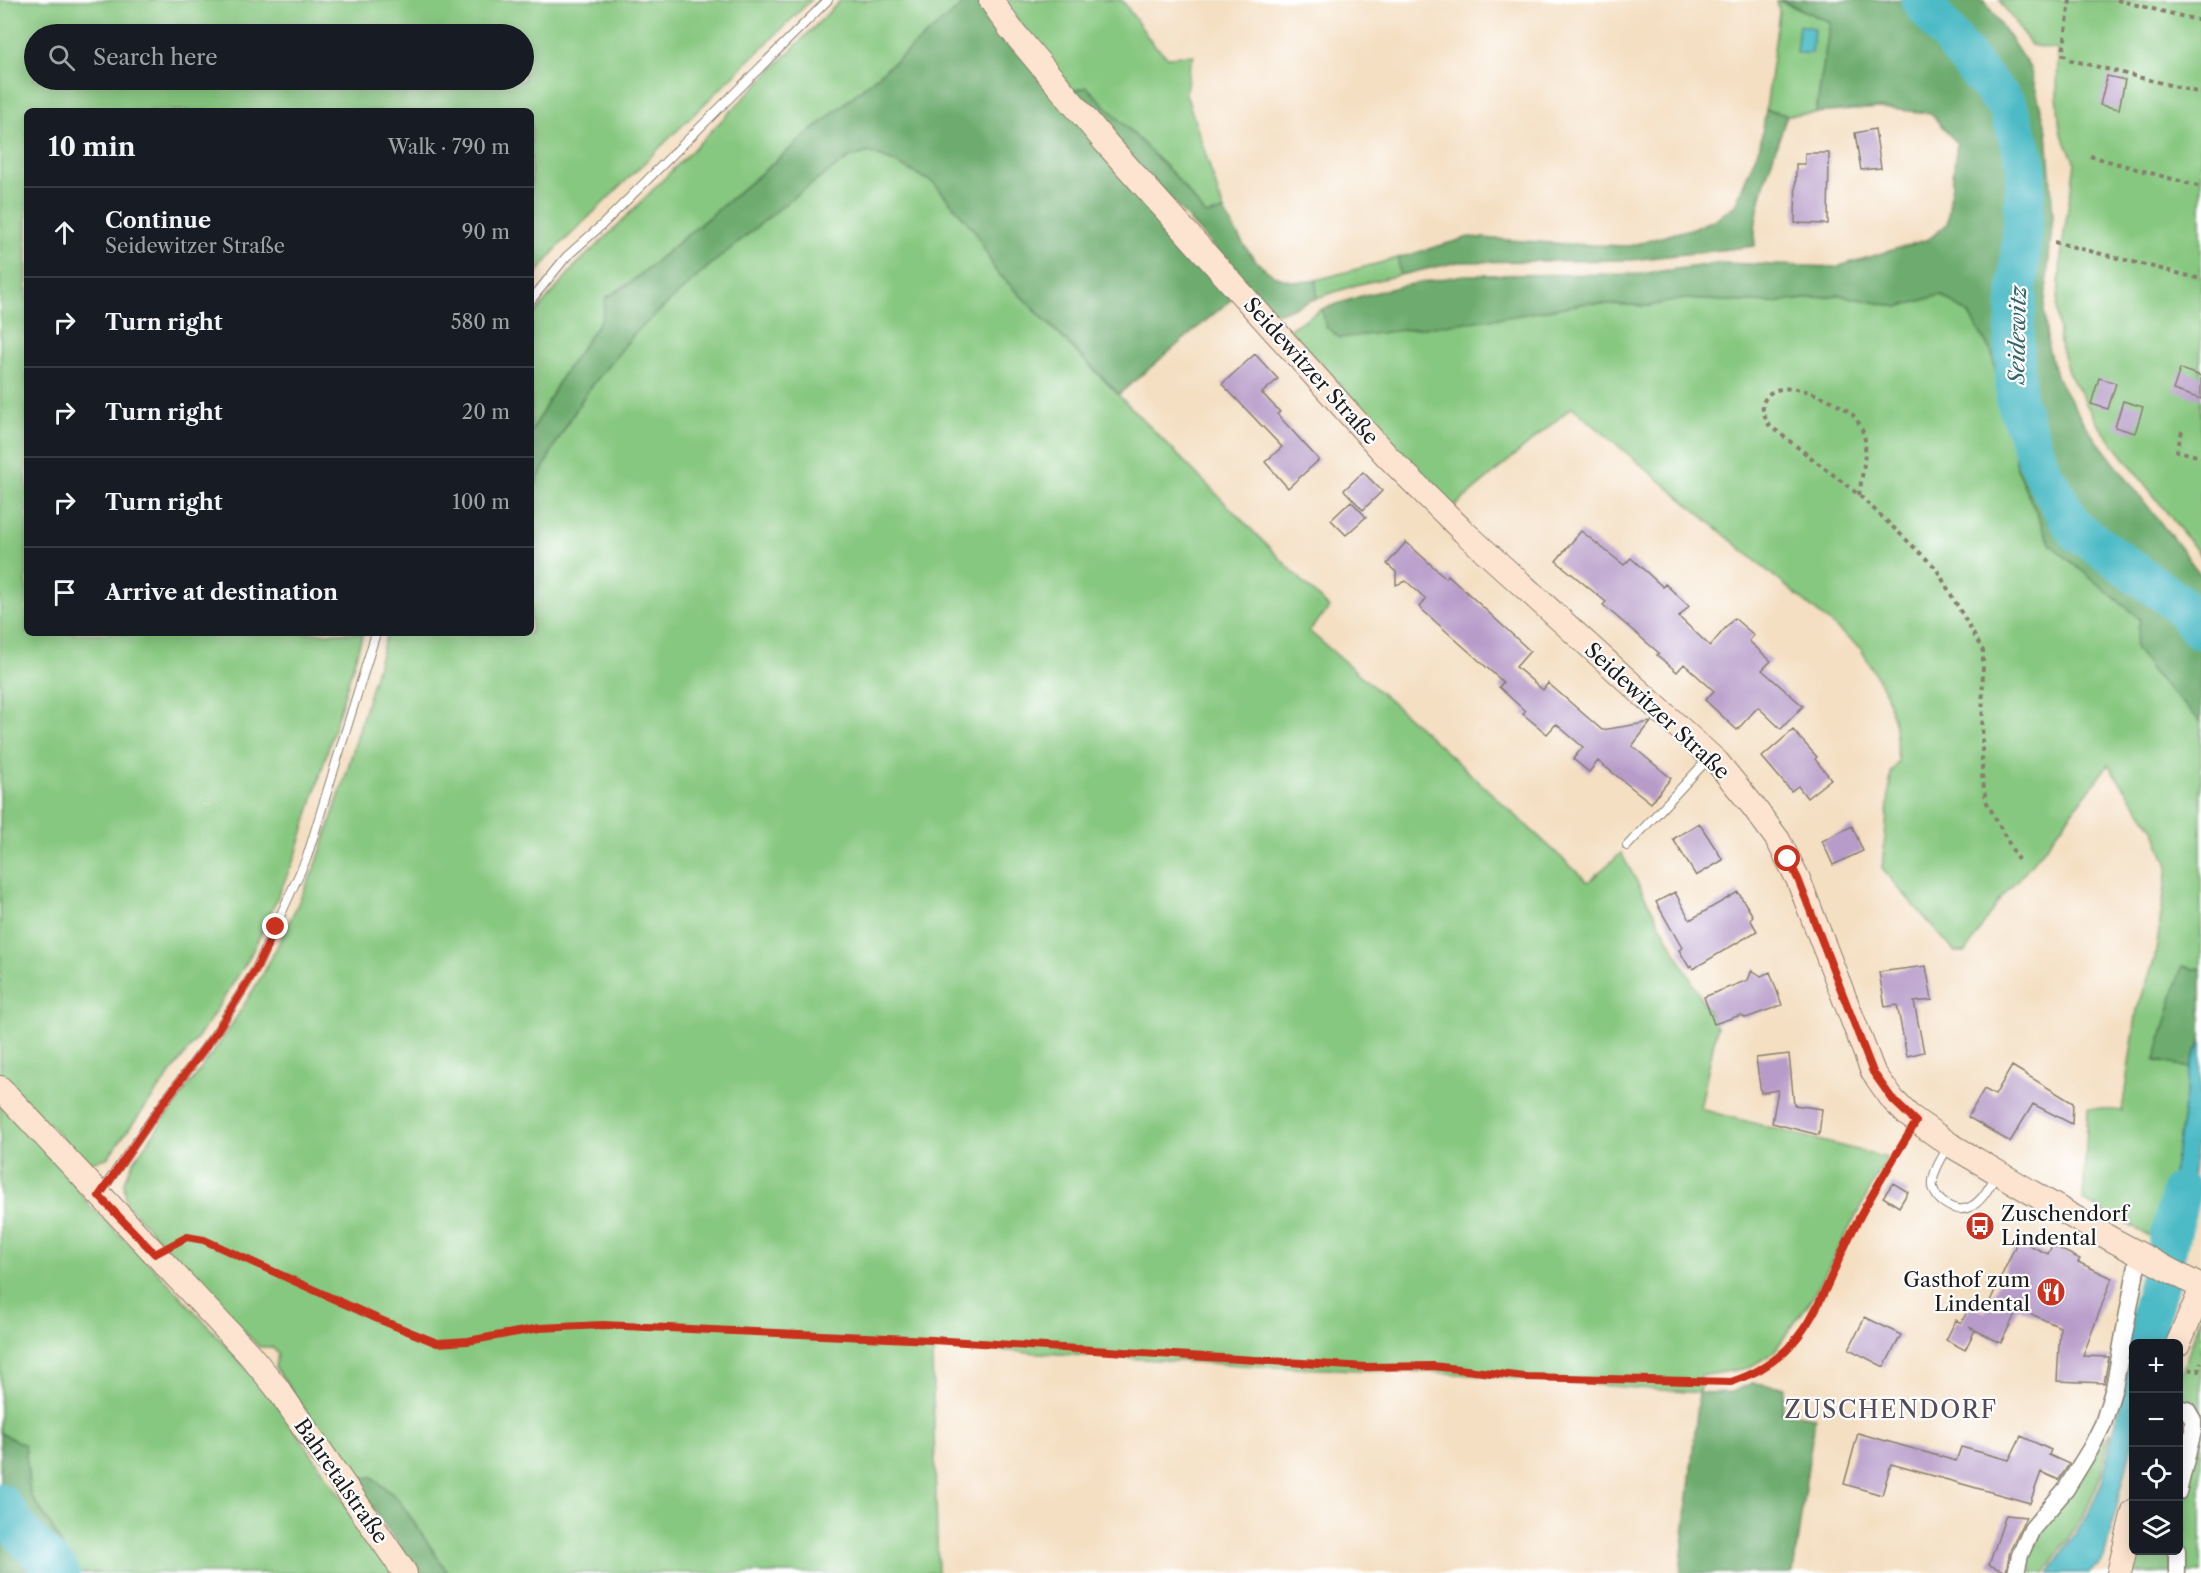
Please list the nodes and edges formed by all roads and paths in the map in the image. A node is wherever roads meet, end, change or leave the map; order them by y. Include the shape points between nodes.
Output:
1 (828, 0) edge
2 (991, 0) edge
3 (2070, 0) edge
4 (2117, 0) edge
5 (2201, 21) edge
6 (2201, 93) edge
7 (2090, 156) dead end
8 (2201, 187) edge
9 (2055, 242) dead end
10 (2201, 279) edge
11 (534, 296) edge
12 (2182, 431) dead end
13 (2201, 458) edge
14 (1859, 495) junction
15 (375, 636) edge
16 (1711, 757) junction
17 (1627, 846) dead end
18 (2018, 860) dead end
19 (0, 1088) edge
20 (1916, 1122) junction
21 (1949, 1144) junction
22 (1997, 1173) junction
23 (99, 1196) junction
24 (155, 1254) junction
25 (2145, 1257) junction
26 (2201, 1287) edge
27 (2201, 1291) edge
28 (2180, 1339) edge
29 (2201, 1362) edge
30 (2183, 1368) edge
31 (2183, 1409) edge
32 (2183, 1472) edge
33 (2129, 1529) edge
34 (2177, 1555) edge
35 (405, 1573) edge
36 (2016, 1573) edge
37 (2119, 1573) edge
38 (2177, 1573) edge

1 - 11 lane via 566,256
2 - 16 street, Seidewitzer Straße via 1106,143 1395,464
3 - 6 path via 2063,54 2071,60
4 - 5 path
7 - 8 path
9 - 10 path
12 - 13 path via 2177,451
14 - 14 path via 1769,425 1762,409 1763,401 1771,393 1780,388 1795,388 1837,404 1854,416 1865,436
14 - 18 path via 1936,568 1983,651 1982,775 1986,801
15 - 23 lane via 308,857 256,969 215,1034
16 - 17 lane
16 - 20 street, Seidewitzer Straße via 1778,840 1798,879 1873,1072 1893,1100
19 - 23 street, Bahretalstraße
20 - 21 street, Seidewitzer Straße
20 - 24 path via 1857,1222 1813,1315 1794,1344 1760,1371 1731,1382 1525,1377 1433,1366 1366,1367 932,1340 603,1325 540,1328 437,1343 204,1240 187,1237
21 - 22 street, Seidewitzer Straße
21 - 22 lane via 1933,1186 1950,1207 1971,1207 1982,1198
22 - 25 street, Seidewitzer Straße
23 - 24 street, Bahretalstraße
24 - 35 street, Bahretalstraße via 204,1303 277,1388
25 - 26 street, Seidewitzer Straße
25 - 36 street via 2103,1424 2067,1489 2032,1529
27 - 28 street
29 - 30 path via 2199,1371
31 - 32 street via 2193,1420 2193,1431
33 - 37 street
34 - 38 street

